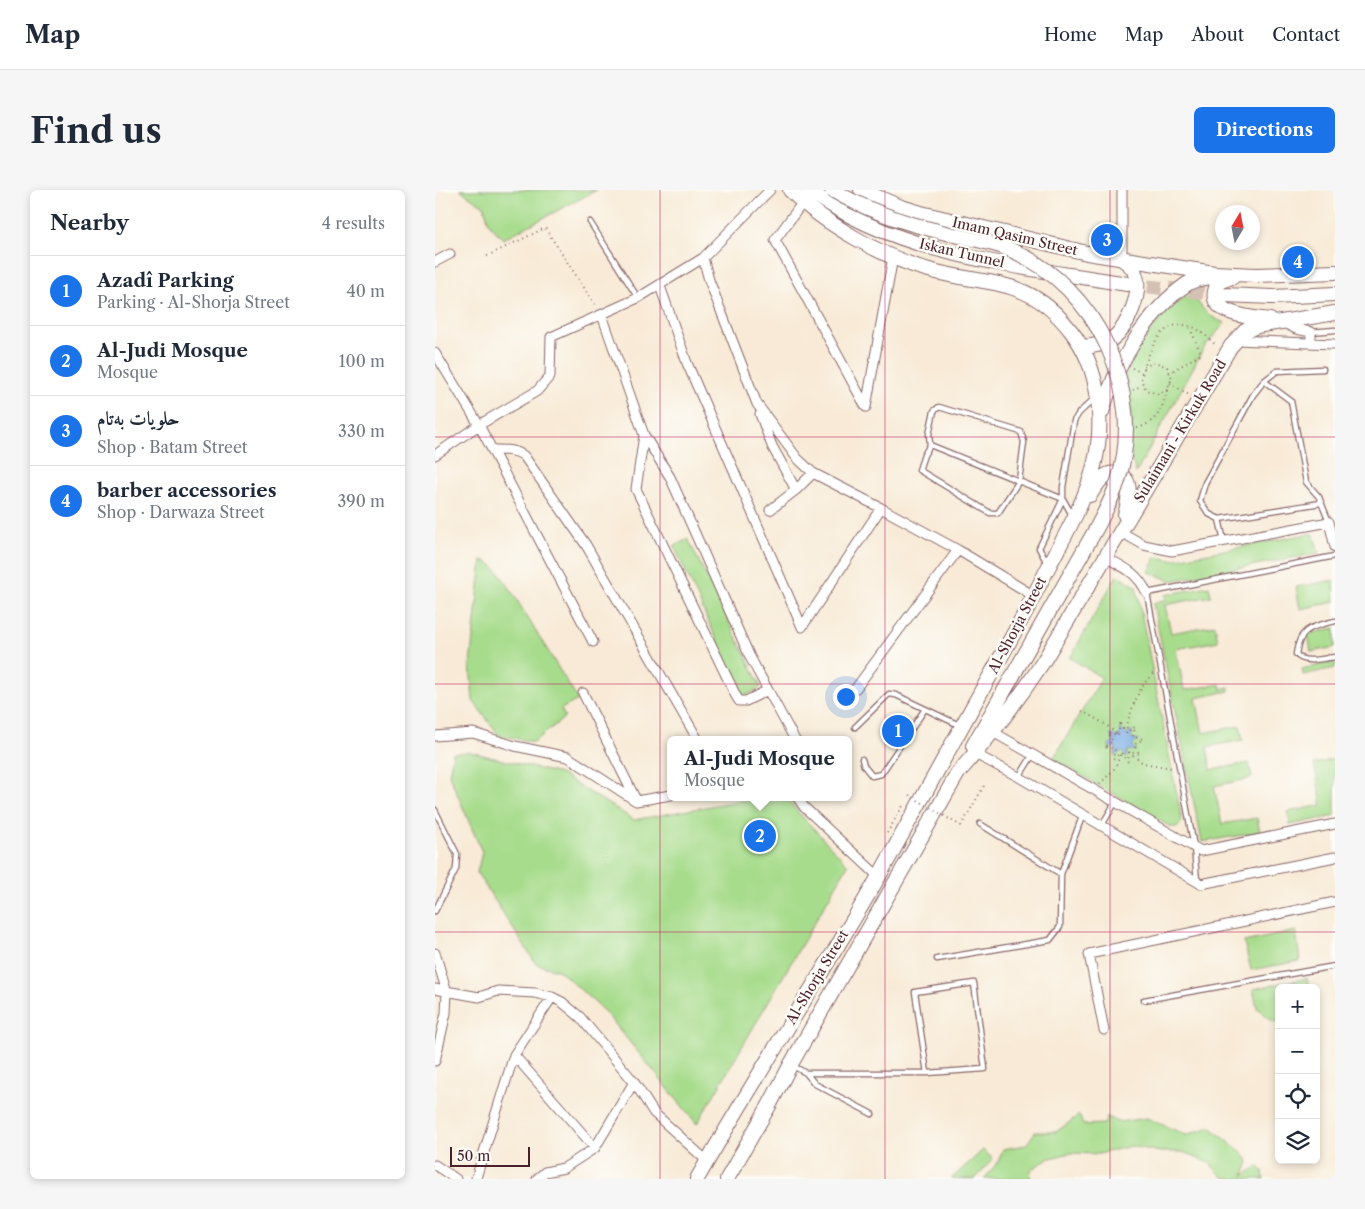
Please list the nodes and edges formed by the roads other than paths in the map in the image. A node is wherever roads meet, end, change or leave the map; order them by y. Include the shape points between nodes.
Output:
1 (770, 190) edge
2 (791, 190) edge
3 (832, 190) edge
4 (1122, 190) edge
5 (867, 192) edge
6 (806, 196) edge
7 (590, 222) dead end
8 (449, 254) dead end
9 (893, 257) junction
10 (703, 258) junction
11 (1122, 259) junction
12 (435, 262) edge
13 (1335, 272) edge
14 (1232, 275) junction
15 (1256, 275) junction
16 (1127, 284) tunnel mouth
17 (660, 286) junction
18 (1335, 294) edge
19 (1223, 295) tunnel mouth
20 (638, 298) junction
21 (1335, 313) edge
22 (602, 315) junction
23 (1282, 322) junction
24 (1335, 330) edge
25 (1311, 332) junction
26 (1241, 335) junction
27 (1311, 343) junction
28 (1335, 344) edge
29 (1082, 348) junction
30 (435, 353) edge
31 (1323, 369) dead end
32 (1264, 381) junction
33 (1097, 396) junction
34 (757, 404) junction
35 (479, 425) junction
36 (1099, 425) junction
37 (644, 435) junction
38 (930, 445) junction
39 (492, 450) junction
40 (435, 454) edge
41 (813, 473) junction
42 (1019, 480) junction
43 (796, 490) junction
44 (1063, 499) junction
45 (1321, 503) junction
46 (881, 508) junction
47 (770, 510) dead end
48 (1074, 518) junction
49 (1219, 519) junction
50 (1329, 522) junction
51 (1119, 532) junction
52 (1224, 542) junction
53 (1335, 547) edge
54 (958, 550) junction
55 (1335, 556) edge
56 (1105, 557) junction
57 (1049, 566) junction
58 (1147, 593) junction
59 (1034, 596) junction
60 (1335, 621) edge
61 (593, 642) dead end
62 (1335, 657) edge
63 (856, 688) dead end
64 (768, 690) junction
65 (583, 693) dead end
66 (925, 709) junction
67 (962, 726) junction
68 (855, 728) dead end
69 (993, 732) junction
70 (435, 736) edge
71 (696, 736) edge
72 (793, 736) edge
73 (975, 754) junction
74 (1032, 756) junction
75 (862, 759) dead end
76 (958, 773) junction
77 (1019, 777) junction
78 (667, 796) edge
79 (637, 800) junction
80 (800, 801) edge
81 (1115, 802) junction
82 (435, 810) edge
83 (1083, 814) junction
84 (981, 824) dead end
85 (1335, 824) edge
86 (1101, 825) junction
87 (1194, 847) junction
88 (1335, 858) edge
89 (1061, 874) junction
90 (878, 876) junction
91 (1197, 881) junction
92 (1335, 902) edge
93 (435, 911) edge
94 (435, 953) edge
95 (937, 959) dead end
96 (1335, 966) edge
97 (435, 989) edge
98 (447, 992) junction
99 (552, 997) junction
100 (1144, 1000) dead end
101 (1104, 1030) dead end
102 (513, 1055) junction
103 (435, 1062) edge
104 (791, 1064) junction
105 (927, 1072) junction
106 (806, 1073) junction
107 (634, 1082) junction
108 (872, 1114) dead end
109 (595, 1148) junction
110 (707, 1162) junction
111 (435, 1165) edge
112 (456, 1179) edge
113 (477, 1179) edge
114 (537, 1179) edge
115 (697, 1179) edge
116 (727, 1179) edge

1 - 10 street
2 - 6 main road, Al-Shorja Street
3 - 76 main road, bridge via 858,204 899,219 986,241 1015,252 1057,279 1088,313 1106,343 1123,398 1124,448 1118,480 1104,513
4 - 11 street
5 - 11 main road, Imam Qasim Street via 901,207 939,218
6 - 9 main road, Al-Shorja Street via 837,226
6 - 9 street via 775,240 866,407
6 - 16 main road, Iskan Tunnel via 885,231 926,245 1000,263
7 - 20 lane
8 - 12 street
9 - 29 main road, Al-Shorja Street via 929,270 1029,293 1050,307
10 - 17 street
10 - 34 street
11 - 14 main road, Imam Qasim Street
11 - 29 main road via 1133,268 1137,278 1136,296 1129,316 1111,339
13 - 15 main road
14 - 15 main road
14 - 36 main road via 1193,280 1160,309 1117,369
15 - 23 main road via 1221,281 1215,289 1216,301 1235,314
17 - 20 street
17 - 46 street via 687,363 802,627
18 - 19 main road via 1280,297
20 - 22 street
21 - 23 main road
22 - 35 street via 551,337 549,376 537,391
22 - 37 street
23 - 25 street
23 - 26 main road via 1257,326
24 - 25 lane
25 - 27 street
26 - 27 street
26 - 51 main road, Sulaimani - Kirkuk Road via 1226,354
27 - 28 street
29 - 33 main road, Al-Shorja Street
30 - 35 street
31 - 32 lane via 1277,370
32 - 45 lane via 1291,401 1306,482
32 - 49 lane via 1253,395 1205,483 1200,501 1209,514
33 - 36 main road, Al-Shorja Street
33 - 44 lane via 1073,421
34 - 41 street via 797,458
34 - 43 street via 772,446
35 - 39 street
35 - 40 street
36 - 48 main road, Al-Shorja Street via 1093,470
37 - 64 street via 670,477 750,657
37 - 64 street via 636,490 727,678 739,701
38 - 42 lane
38 - 42 lane via 919,470 990,513 998,513
38 - 42 lane via 934,411 939,407 1021,432
39 - 61 street
39 - 71 street via 519,452 524,456 586,545
41 - 43 street
41 - 46 street
42 - 44 lane
43 - 47 street
44 - 48 lane
44 - 57 lane via 1039,548
45 - 49 lane
45 - 50 lane
46 - 54 street
48 - 51 main road via 1101,479 1110,474 1121,475 1127,482 1129,497
48 - 57 main road, Al-Shorja Street
49 - 52 lane
50 - 52 street
50 - 53 street
51 - 52 street via 1144,545 1172,552
51 - 56 main road, Al-Shorja Street
54 - 59 street
54 - 63 street
55 - 58 lane
56 - 58 street via 1141,580
56 - 69 main road, Al-Shorja Street via 1043,662
57 - 59 main road, Al-Shorja Street
58 - 87 lane
59 - 67 main road, Al-Shorja Street
60 - 62 lane via 1310,627 1298,640 1296,654 1306,661
64 - 72 street
65 - 79 street
66 - 67 lane
66 - 68 lane via 889,694
66 - 75 lane via 881,774 872,776
67 - 90 main road, Al-Shorja Street
69 - 73 main road, Al-Shorja Street
69 - 74 street
70 - 79 street via 473,733 568,757
73 - 76 main road, Al-Shorja Street
73 - 77 street
74 - 77 lane
74 - 81 street
76 - 104 main road, Al-Shorja Street
77 - 83 street
78 - 79 street
80 - 90 street
81 - 86 lane
81 - 87 street
82 - 93 lane via 457,854 456,869
83 - 86 street
83 - 89 lane
84 - 89 lane
85 - 87 street via 1201,851
86 - 91 street
87 - 91 lane
88 - 91 street via 1201,884
89 - 95 lane via 1060,927 1051,940
90 - 110 main road, Al-Shorja Street
92 - 101 street via 1089,954
94 - 98 street
96 - 100 lane
97 - 98 street
98 - 99 street via 479,997 498,991 521,991
98 - 103 street via 446,1014
99 - 102 street
99 - 107 street via 580,1017
102 - 109 street
102 - 113 street
104 - 106 lane
104 - 116 main road, Al-Shorja Street
105 - 105 lane via 985,1069 974,984 915,992
105 - 106 lane
106 - 108 lane via 815,1084
107 - 109 street
107 - 110 street via 654,1113
109 - 114 street via 564,1168 545,1172
110 - 115 main road, Al-Shorja Street
111 - 112 street

